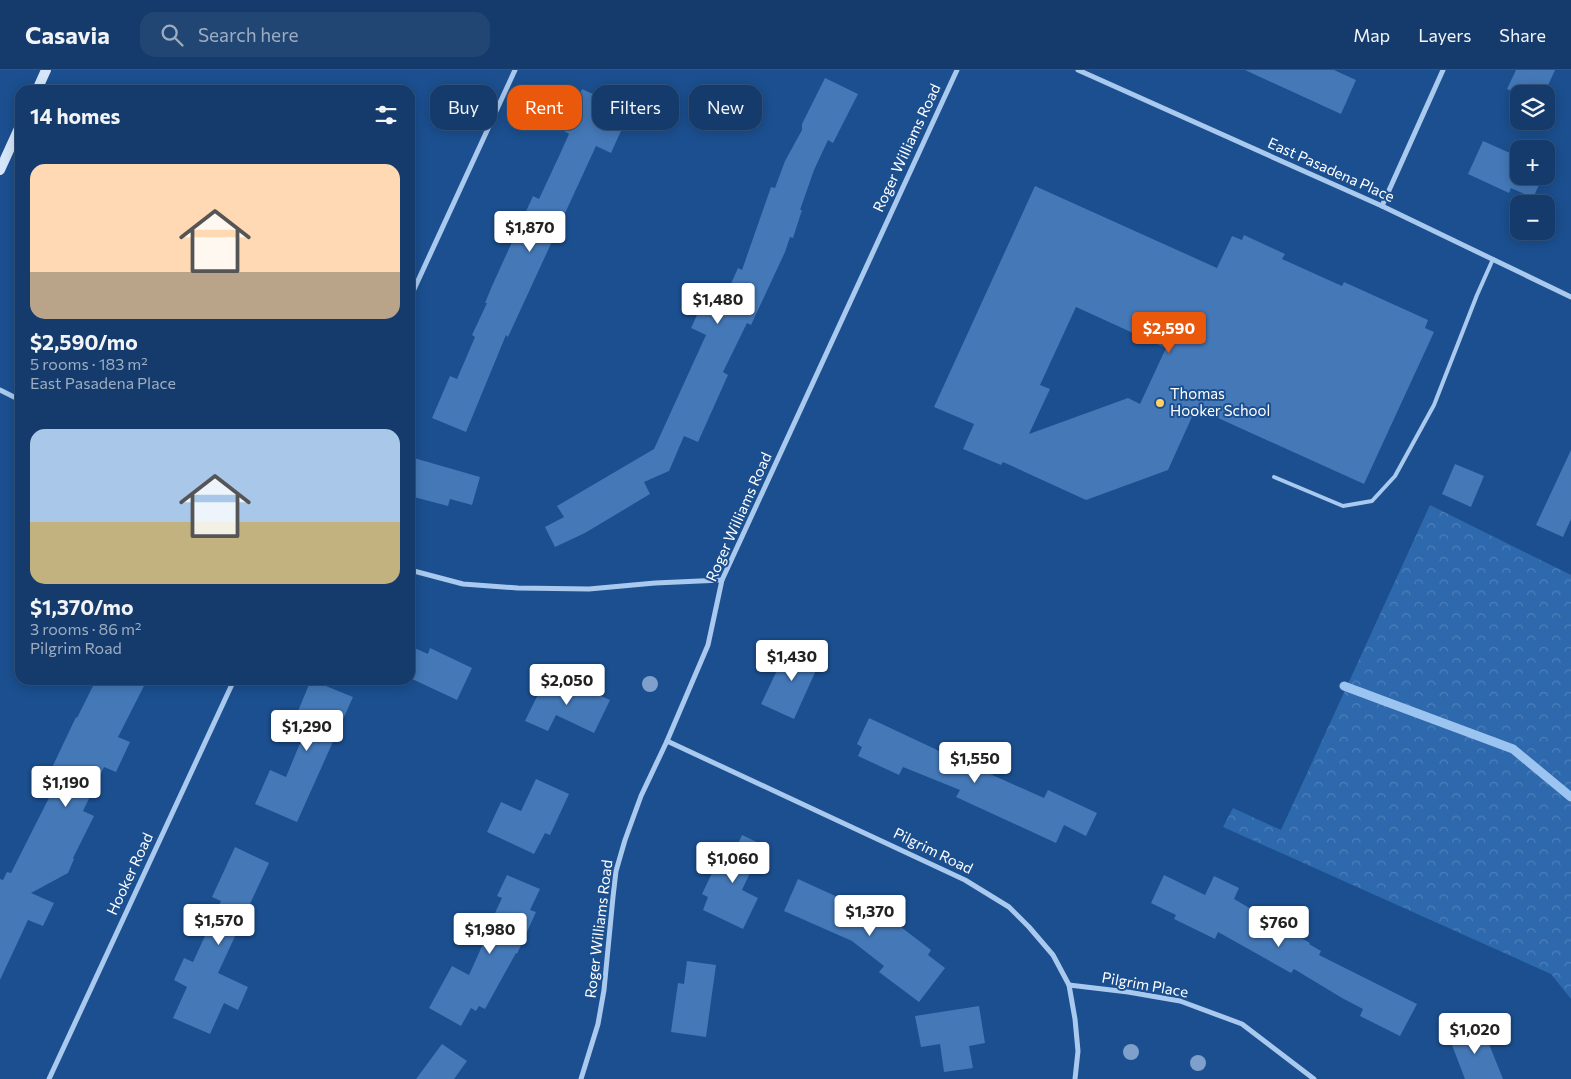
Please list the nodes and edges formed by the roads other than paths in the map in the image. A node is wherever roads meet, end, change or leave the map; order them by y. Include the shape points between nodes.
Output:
1 (46, 70) edge
2 (515, 70) edge
3 (957, 70) edge
4 (1078, 70) edge
5 (1443, 70) edge
6 (39, 85) edge
7 (15, 137) edge
8 (0, 170) edge
9 (1382, 206) junction
10 (1493, 260) junction
11 (415, 287) edge
12 (1571, 297) edge
13 (0, 390) edge
14 (15, 398) edge
15 (1274, 477) dead end
16 (415, 571) edge
17 (722, 580) junction
18 (232, 685) edge
19 (667, 741) junction
20 (1069, 986) junction
21 (49, 1079) edge
22 (581, 1079) edge
23 (1075, 1079) edge
24 (1314, 1079) edge

1 - 6 main road
2 - 11 street
3 - 17 street, Roger Williams Road
4 - 9 street, East Pasadena Place
5 - 9 street
7 - 8 main road
9 - 10 street, East Pasadena Place
10 - 12 street, East Pasadena Place
10 - 15 lane via 1434,405 1395,476 1372,501 1343,506
13 - 14 street
16 - 17 street via 463,584 518,588 589,589
17 - 19 street, Roger Williams Road via 708,645
18 - 21 street, Hooker Road
19 - 20 street, Pilgrim Road via 965,880 1009,907 1030,927 1053,955
19 - 22 street, Roger Williams Road via 624,840 616,871 604,990 598,1024
20 - 23 street, Pilgrim Road via 1078,1051
20 - 24 street, Pilgrim Place via 1180,1001 1242,1024

